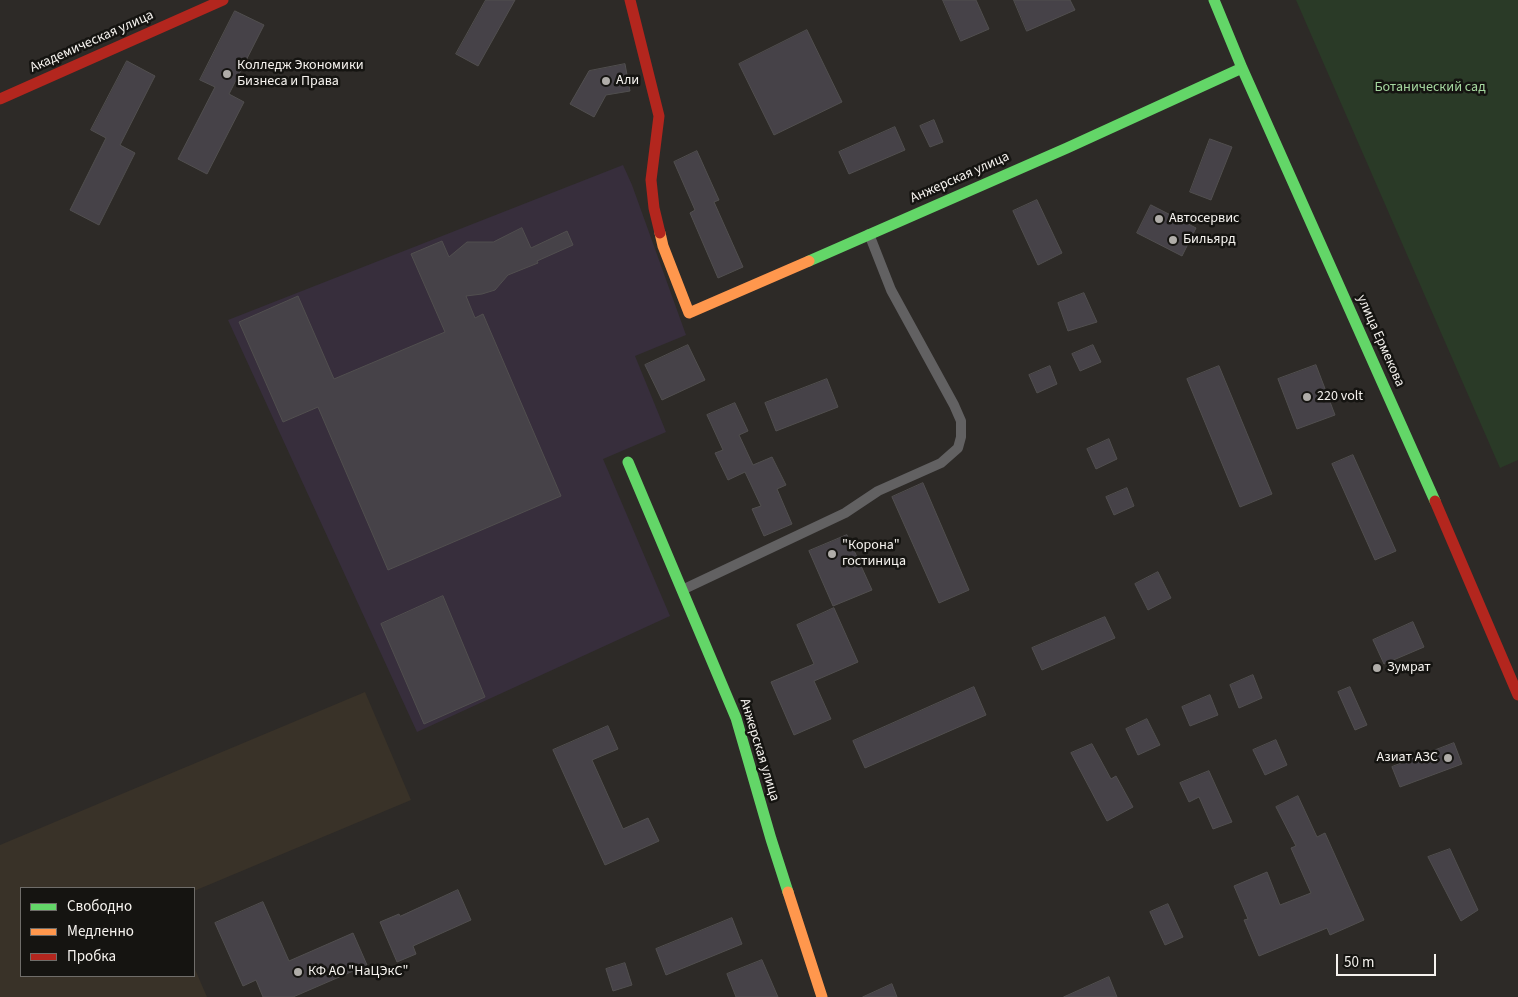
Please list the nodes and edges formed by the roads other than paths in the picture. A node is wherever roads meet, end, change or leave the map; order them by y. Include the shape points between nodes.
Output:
1 (223, 0) edge
2 (630, 0) edge
3 (1214, 0) edge
4 (1242, 68) junction
5 (0, 99) edge
6 (870, 234) junction
7 (628, 462) dead end
8 (682, 590) junction
9 (1518, 695) edge
10 (822, 997) edge

1 - 5 street, Академическая улица
2 - 6 street, Анжерская улица via 659,116 650,180 654,208 663,246 689,313
3 - 4 street, улица Ермекова
4 - 6 street, Анжерская улица
4 - 9 street, улица Ермекова
6 - 8 street via 890,290 961,421 958,448 941,463 878,491 845,513
7 - 8 street, Анжерская улица
8 - 10 street, Анжерская улица via 736,718

